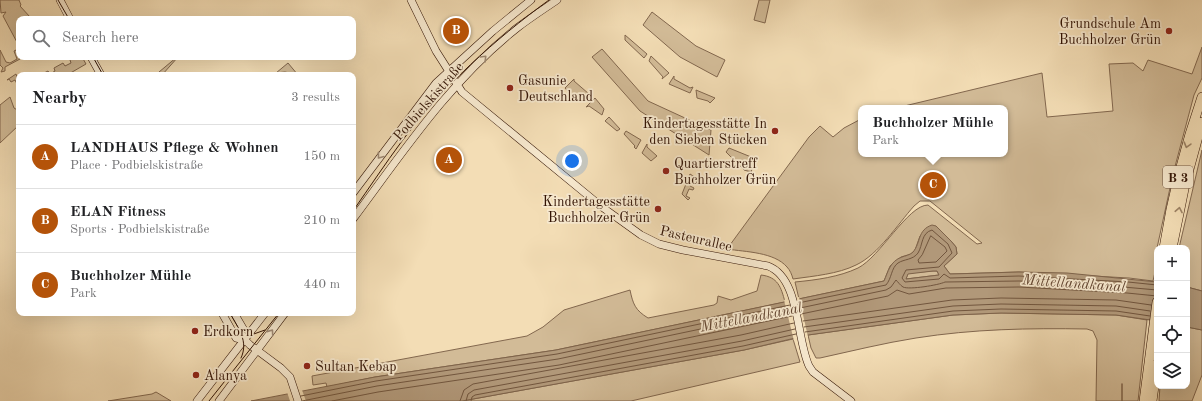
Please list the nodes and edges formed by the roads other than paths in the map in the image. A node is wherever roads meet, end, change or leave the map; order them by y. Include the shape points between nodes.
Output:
1 (60, 0) edge
2 (411, 0) edge
3 (532, 0) edge
4 (557, 0) edge
5 (68, 16) edge
6 (93, 60) edge
7 (448, 71) junction
8 (99, 72) edge
9 (457, 86) junction
10 (1202, 97) edge
11 (1202, 122) edge
12 (356, 189) edge
13 (356, 215) edge
14 (1165, 245) edge
15 (1173, 245) edge
16 (224, 316) edge
17 (236, 316) edge
18 (263, 316) edge
19 (283, 316) edge
20 (1155, 317) edge
21 (245, 340) junction
22 (257, 351) junction
23 (1154, 386) edge
24 (197, 401) edge
25 (219, 401) edge
26 (298, 401) edge
27 (851, 401) edge
28 (1144, 401) edge
29 (1152, 401) edge

1 - 5 main road
2 - 7 main road, Pasteurallee
3 - 7 main road, Podbielskistraße
9 -> 4 main road, Podbielskistraße via 517,27
6 - 8 main road
7 - 9 main road, Pasteurallee
7 -> 12 main road, Podbielskistraße via 414,111
9 - 13 main road, Podbielskistraße via 412,139
9 - 27 main road, Pasteurallee via 464,95 602,207 641,235 671,247 768,266 781,274 790,288 810,369
10 -> 14 highway, B 3 via 1177,183
15 -> 11 highway, B 3 via 1185,184
16 - 21 main road via 236,338
17 - 21 main road via 244,330
18 - 21 main road
22 -> 19 main road
20 - 28 highway
21 - 22 main road
21 - 24 main road
22 - 25 main road
22 - 26 main road via 285,372
23 - 29 highway

